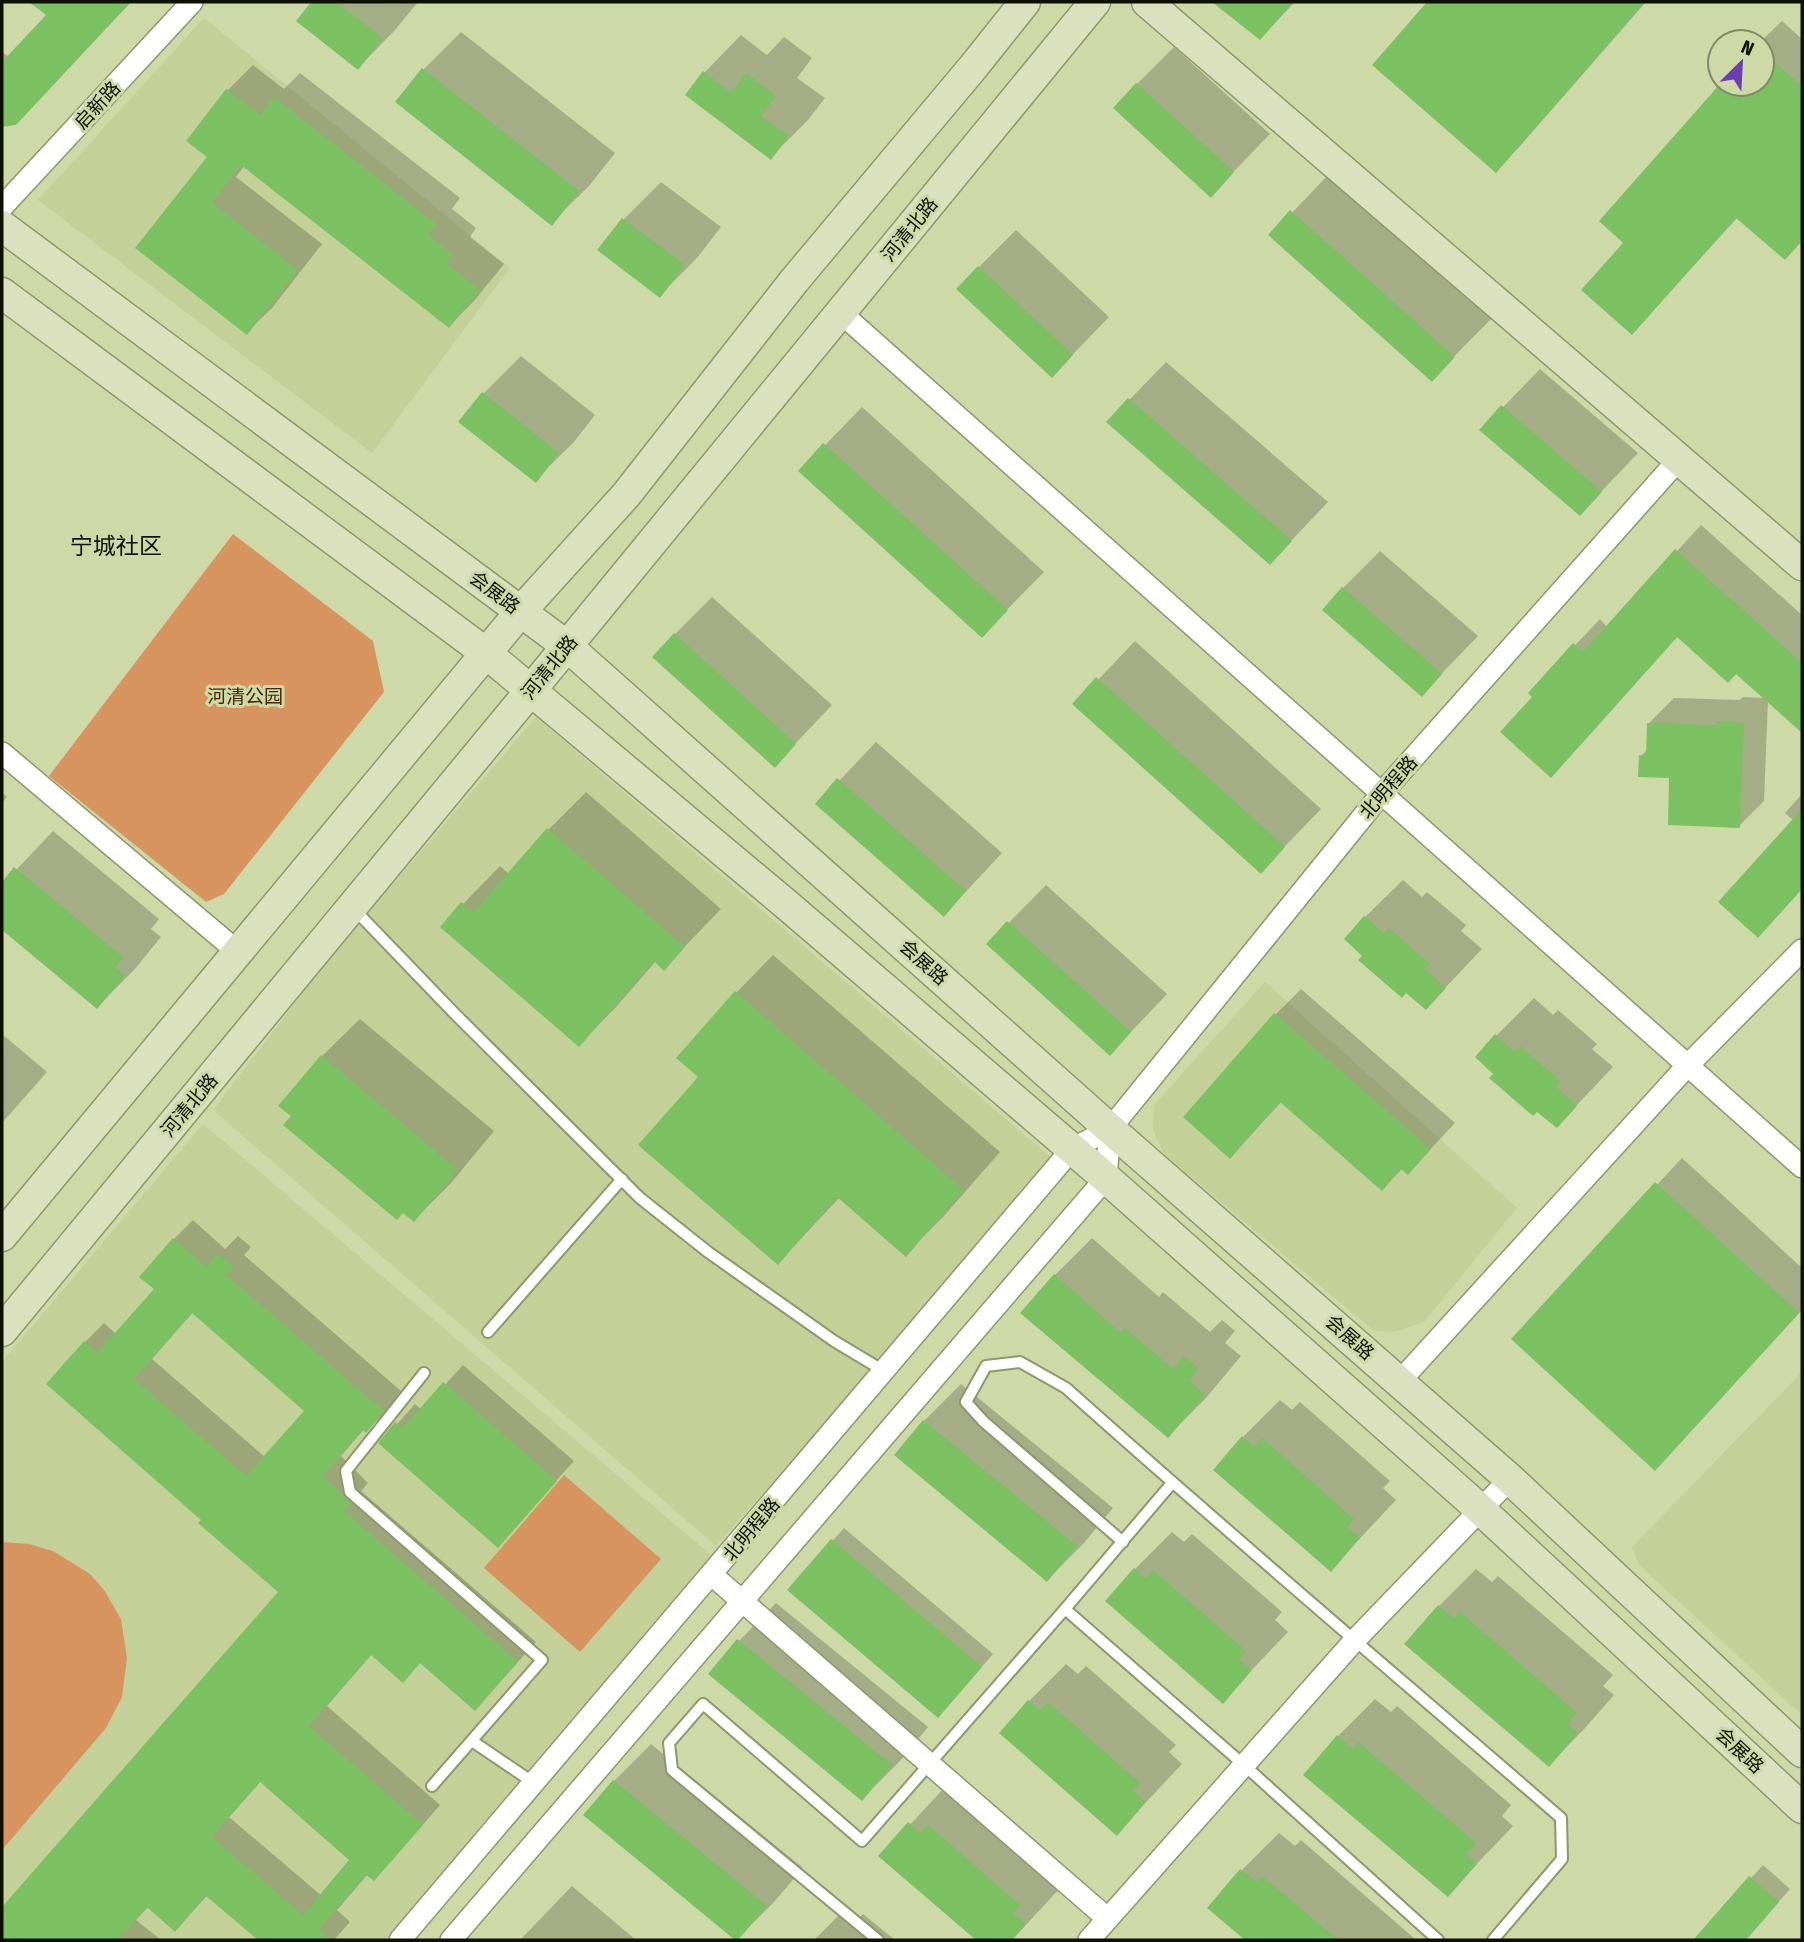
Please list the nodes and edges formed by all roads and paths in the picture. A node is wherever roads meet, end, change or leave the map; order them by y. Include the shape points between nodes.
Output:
1 (192, 2) edge
2 (1025, 2) edge
3 (1095, 2) edge
4 (1147, 2) edge
5 (2, 208) edge
6 (2, 226) edge
7 (2, 293) edge
8 (841, 313) junction
9 (1679, 458) junction
10 (1802, 565) edge
11 (521, 611) junction
12 (566, 646) junction
13 (486, 653) junction
14 (531, 690) junction
15 (2, 753) edge
16 (1382, 793) junction
17 (352, 907) junction
18 (1802, 950) edge
19 (238, 952) junction
20 (1688, 1066) junction
21 (1110, 1129) junction
22 (1072, 1149) junction
23 (1802, 1167) edge
24 (1106, 1178) junction
25 (622, 1179) junction
26 (2, 1236) edge
27 (2, 1331) edge
28 (488, 1332) dead end
29 (884, 1371) junction
30 (424, 1373) dead end
31 (1400, 1381) junction
32 (1510, 1479) junction
33 (1172, 1483) junction
34 (1481, 1510) junction
35 (1123, 1542) junction
36 (712, 1575) junction
37 (741, 1600) junction
38 (1065, 1609) junction
39 (1355, 1640) junction
40 (472, 1741) junction
41 (1802, 1752) edge
42 (930, 1764) junction
43 (1244, 1765) junction
44 (534, 1783) junction
45 (432, 1786) dead end
46 (1802, 1808) edge
47 (1108, 1919) junction
48 (400, 1940) edge
49 (451, 1940) edge
50 (878, 1940) edge
51 (1089, 1940) edge
52 (1438, 1940) edge
53 (1493, 1940) edge

1 - 5 street, 启新路
2 - 11 street via 794,281 626,495
3 - 8 street, 河清北路
4 - 9 street
6 - 11 street, 会展路
7 - 13 street, 会展路
8 - 12 street, 河清北路
8 - 16 street
9 - 10 street
9 - 16 street, 北明程路
11 - 12 street, 会展路
11 - 13 street
12 - 14 street, 河清北路
12 - 21 street, 会展路
13 - 14 street, 会展路
13 - 19 street
14 - 17 street, 河清北路
14 - 22 street, 会展路
15 - 19 street
16 - 20 street
16 - 21 street, 北明程路
17 - 25 lane
17 - 27 street, 河清北路
18 - 20 street
19 - 26 street
20 - 23 street
20 - 31 street
21 - 22 street, 北明程路
21 - 24 street
21 - 31 street, 会展路
22 - 24 street, 会展路
22 - 29 street, 北明程路
24 - 34 street, 会展路
24 - 37 street, 北明程路
25 - 28 lane
25 - 29 lane via 708,1252
29 - 36 street, 北明程路
30 - 40 lane via 346,1471 350,1492 542,1660
31 - 32 street, 会展路
32 - 34 street
32 - 41 street, 会展路
33 - 35 lane
33 - 35 lane via 1066,1388 1020,1362 986,1366 966,1402
33 - 39 lane
34 - 39 street
34 - 46 street, 会展路
35 - 38 lane
36 - 37 street
36 - 44 street, 北明程路
37 - 42 street
37 - 49 street, 北明程路
38 - 42 lane
38 - 43 lane
39 - 43 street
39 - 53 lane via 1561,1818 1562,1859
40 - 44 lane
40 - 45 lane
42 - 47 street
42 - 50 lane via 862,1841 703,1704 668,1743 672,1770
43 - 47 street
43 - 52 lane
44 - 48 street, 北明程路
47 - 51 street

